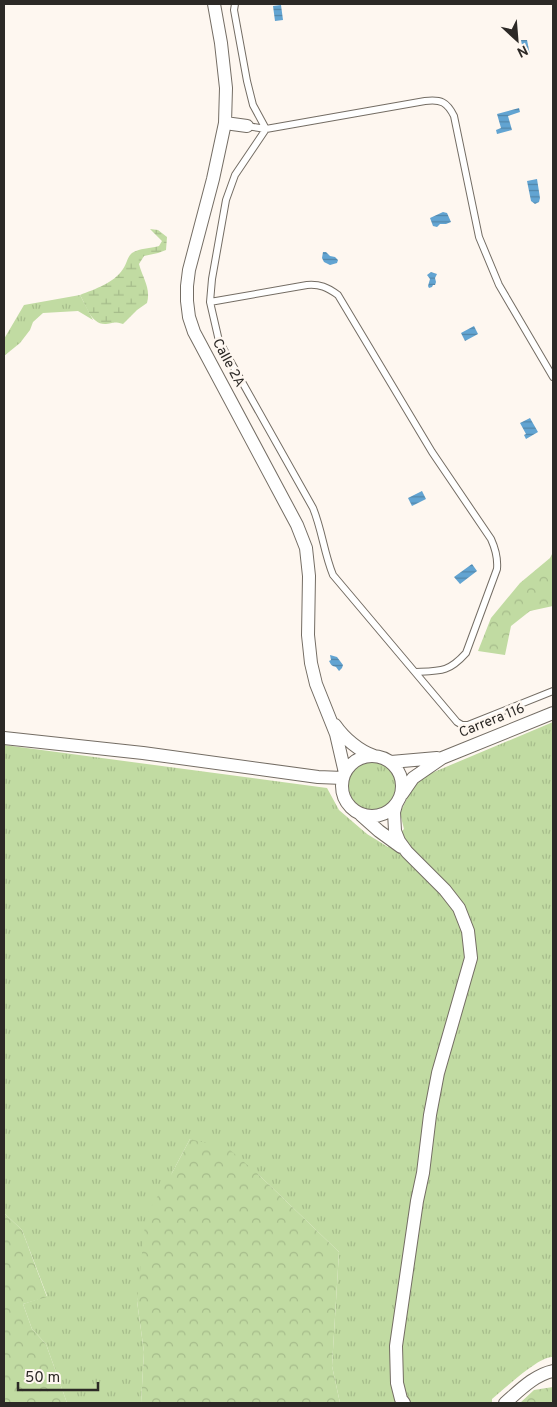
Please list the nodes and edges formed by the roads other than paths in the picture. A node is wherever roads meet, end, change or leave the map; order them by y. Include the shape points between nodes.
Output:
1 (214, 4) edge
2 (235, 4) edge
3 (225, 123) junction
4 (247, 126) joint
5 (266, 129) junction
6 (210, 302) junction
7 (553, 377) edge
8 (416, 672) junction
9 (553, 691) edge
10 (553, 713) edge
11 (331, 721) junction
12 (4, 738) edge
13 (374, 756) junction
14 (442, 758) junction
15 (391, 762) junction
16 (343, 780) junction
17 (398, 799) junction
18 (361, 815) junction
19 (408, 852) junction
20 (553, 1371) edge
21 (404, 1403) edge
22 (505, 1403) edge

1 - 3 street, Calle 2A via 226,88
2 - 5 lane via 247,81 253,105
3 - 4 street
3 - 11 street, Calle 2A via 189,270 189,317 306,548 311,663
4 - 5 lane
5 - 6 lane via 235,175 226,200
5 - 7 lane via 425,101 443,102 450,108 479,237 499,286
6 - 8 lane via 219,340 313,508 333,575
6 - 8 lane via 318,284 338,295 432,452 491,539 497,551 497,569 466,653 448,669
8 - 9 lane via 462,725
10 - 14 street, Carrera 116
11 - 13 street, Calle 2A via 341,734
11 - 16 street, Calle 2A via 339,744
12 - 16 street
13 - 15 street
13 - 16 street via 350,765
14 - 15 street, Carrera 116
14 - 17 street, Carrera 116 via 413,778
15 - 17 street via 401,776
16 - 18 street via 348,805
17 - 18 street via 384,814
17 - 19 street via 394,812 395,831
18 - 19 street
19 - 21 street via 459,908 468,931 471,958 438,1073 417,1201 396,1346 397,1383
20 - 22 street via 529,1383

